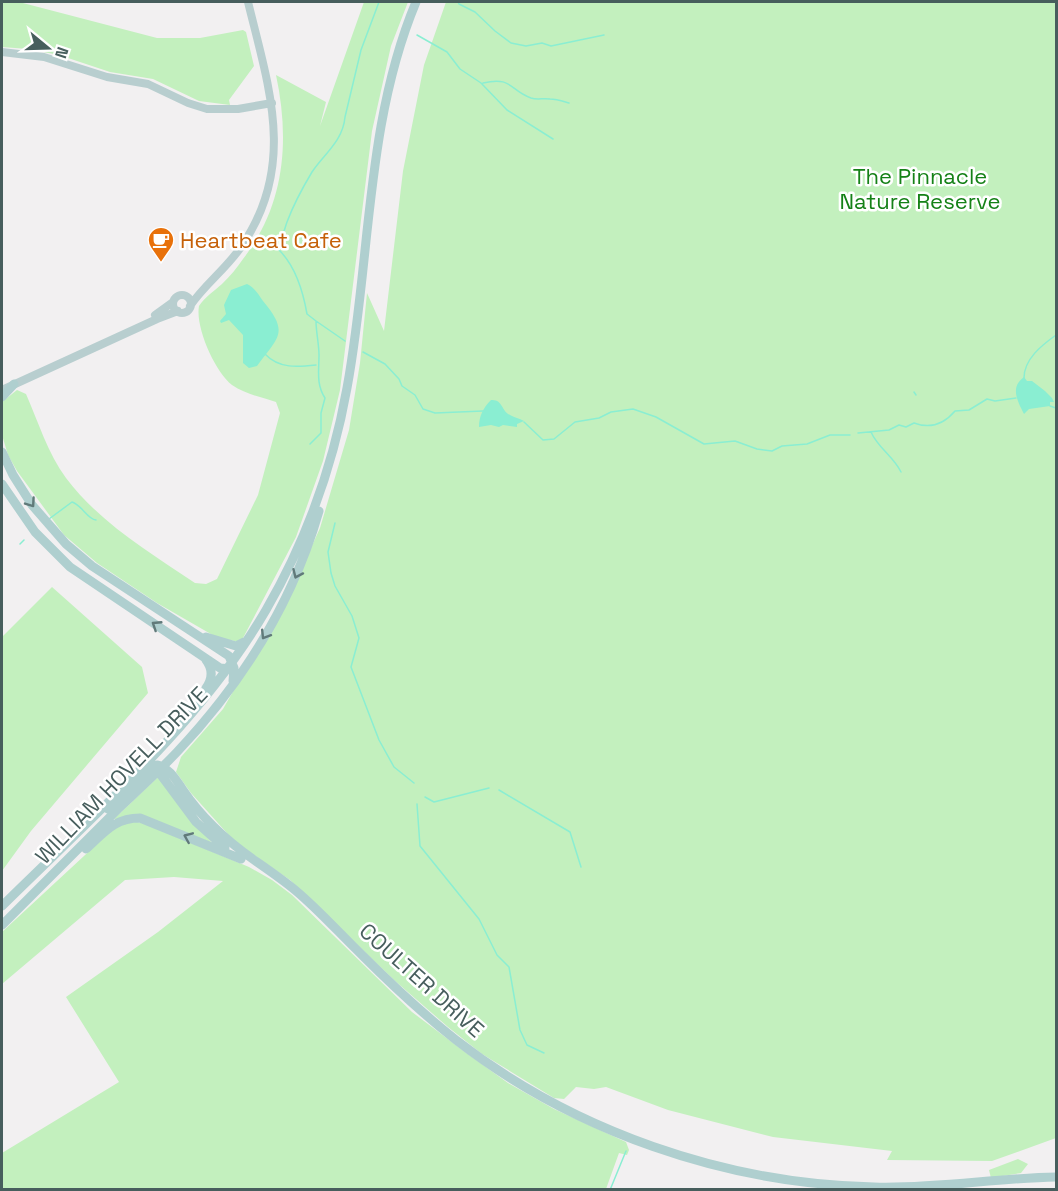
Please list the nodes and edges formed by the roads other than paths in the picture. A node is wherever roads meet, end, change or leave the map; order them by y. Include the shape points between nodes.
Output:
1 (248, 2) edge
2 (416, 2) edge
3 (2, 52) edge
4 (272, 103) junction
5 (201, 290) junction
6 (184, 295) junction
7 (173, 302) junction
8 (190, 306) junction
9 (178, 311) junction
10 (2, 384) edge
11 (14, 384) junction
12 (2, 390) edge
13 (2, 397) edge
14 (2, 452) edge
15 (326, 478) junction
16 (2, 484) edge
17 (198, 636) junction
18 (248, 639) junction
19 (205, 658) junction
20 (249, 660) junction
21 (231, 666) junction
22 (233, 684) junction
23 (189, 715) junction
24 (209, 716) junction
25 (159, 750) junction
26 (159, 767) junction
27 (173, 776) junction
28 (67, 842) junction
29 (241, 859) junction
30 (274, 874) junction
31 (2, 906) edge
32 (2, 926) edge
33 (1056, 1177) edge
34 (900, 1188) junction
35 (921, 1190) edge

1 - 4 street
2 - 15 main road, WILLIAM HOVELL DRIVE via 396,55 386,99 348,387
3 - 4 street via 44,57 107,77 148,84 207,109
4 - 5 street via 274,156 261,207 241,247
5 - 6 street
5 - 8 street
6 - 7 street
6 - 8 street
7 - 9 street
7 - 10 street via 155,315
8 - 9 street via 186,311
9 - 11 street
11 - 12 street
11 - 13 main road
14 -> 17 main road via 32,505 66,544 92,566
15 - 18 main road, WILLIAM HOVELL DRIVE via 291,564
15 -> 20 main road, WILLIAM HOVELL DRIVE via 302,563
19 -> 16 main road via 70,567 35,532
17 - 18 main road via 236,645
17 - 21 main road via 229,656
18 - 21 main road, WILLIAM HOVELL DRIVE
19 - 21 main road via 220,668
19 - 23 main road via 211,666 210,682
20 - 21 main road
20 - 22 main road, WILLIAM HOVELL DRIVE
21 - 22 main road
21 - 23 main road, WILLIAM HOVELL DRIVE
22 - 24 main road, WILLIAM HOVELL DRIVE
23 - 25 main road, WILLIAM HOVELL DRIVE
24 - 26 main road, WILLIAM HOVELL DRIVE
24 - 27 main road via 178,758
25 - 26 main road
25 - 28 main road, WILLIAM HOVELL DRIVE
26 - 27 main road, COULTER DRIVE
26 - 28 main road via 150,768 78,837
26 - 29 main road, COULTER DRIVE via 196,822
26 - 32 main road, WILLIAM HOVELL DRIVE
27 - 30 main road, COULTER DRIVE via 216,831
28 - 31 main road, WILLIAM HOVELL DRIVE
29 - 30 main road, COULTER DRIVE
29 -> 32 main road via 150,821 128,818 111,827
30 - 34 main road, COULTER DRIVE via 309,902 425,1015 489,1064 582,1116 697,1160 764,1176
33 - 34 main road, COULTER DRIVE
34 - 35 main road, COULTER DRIVE

